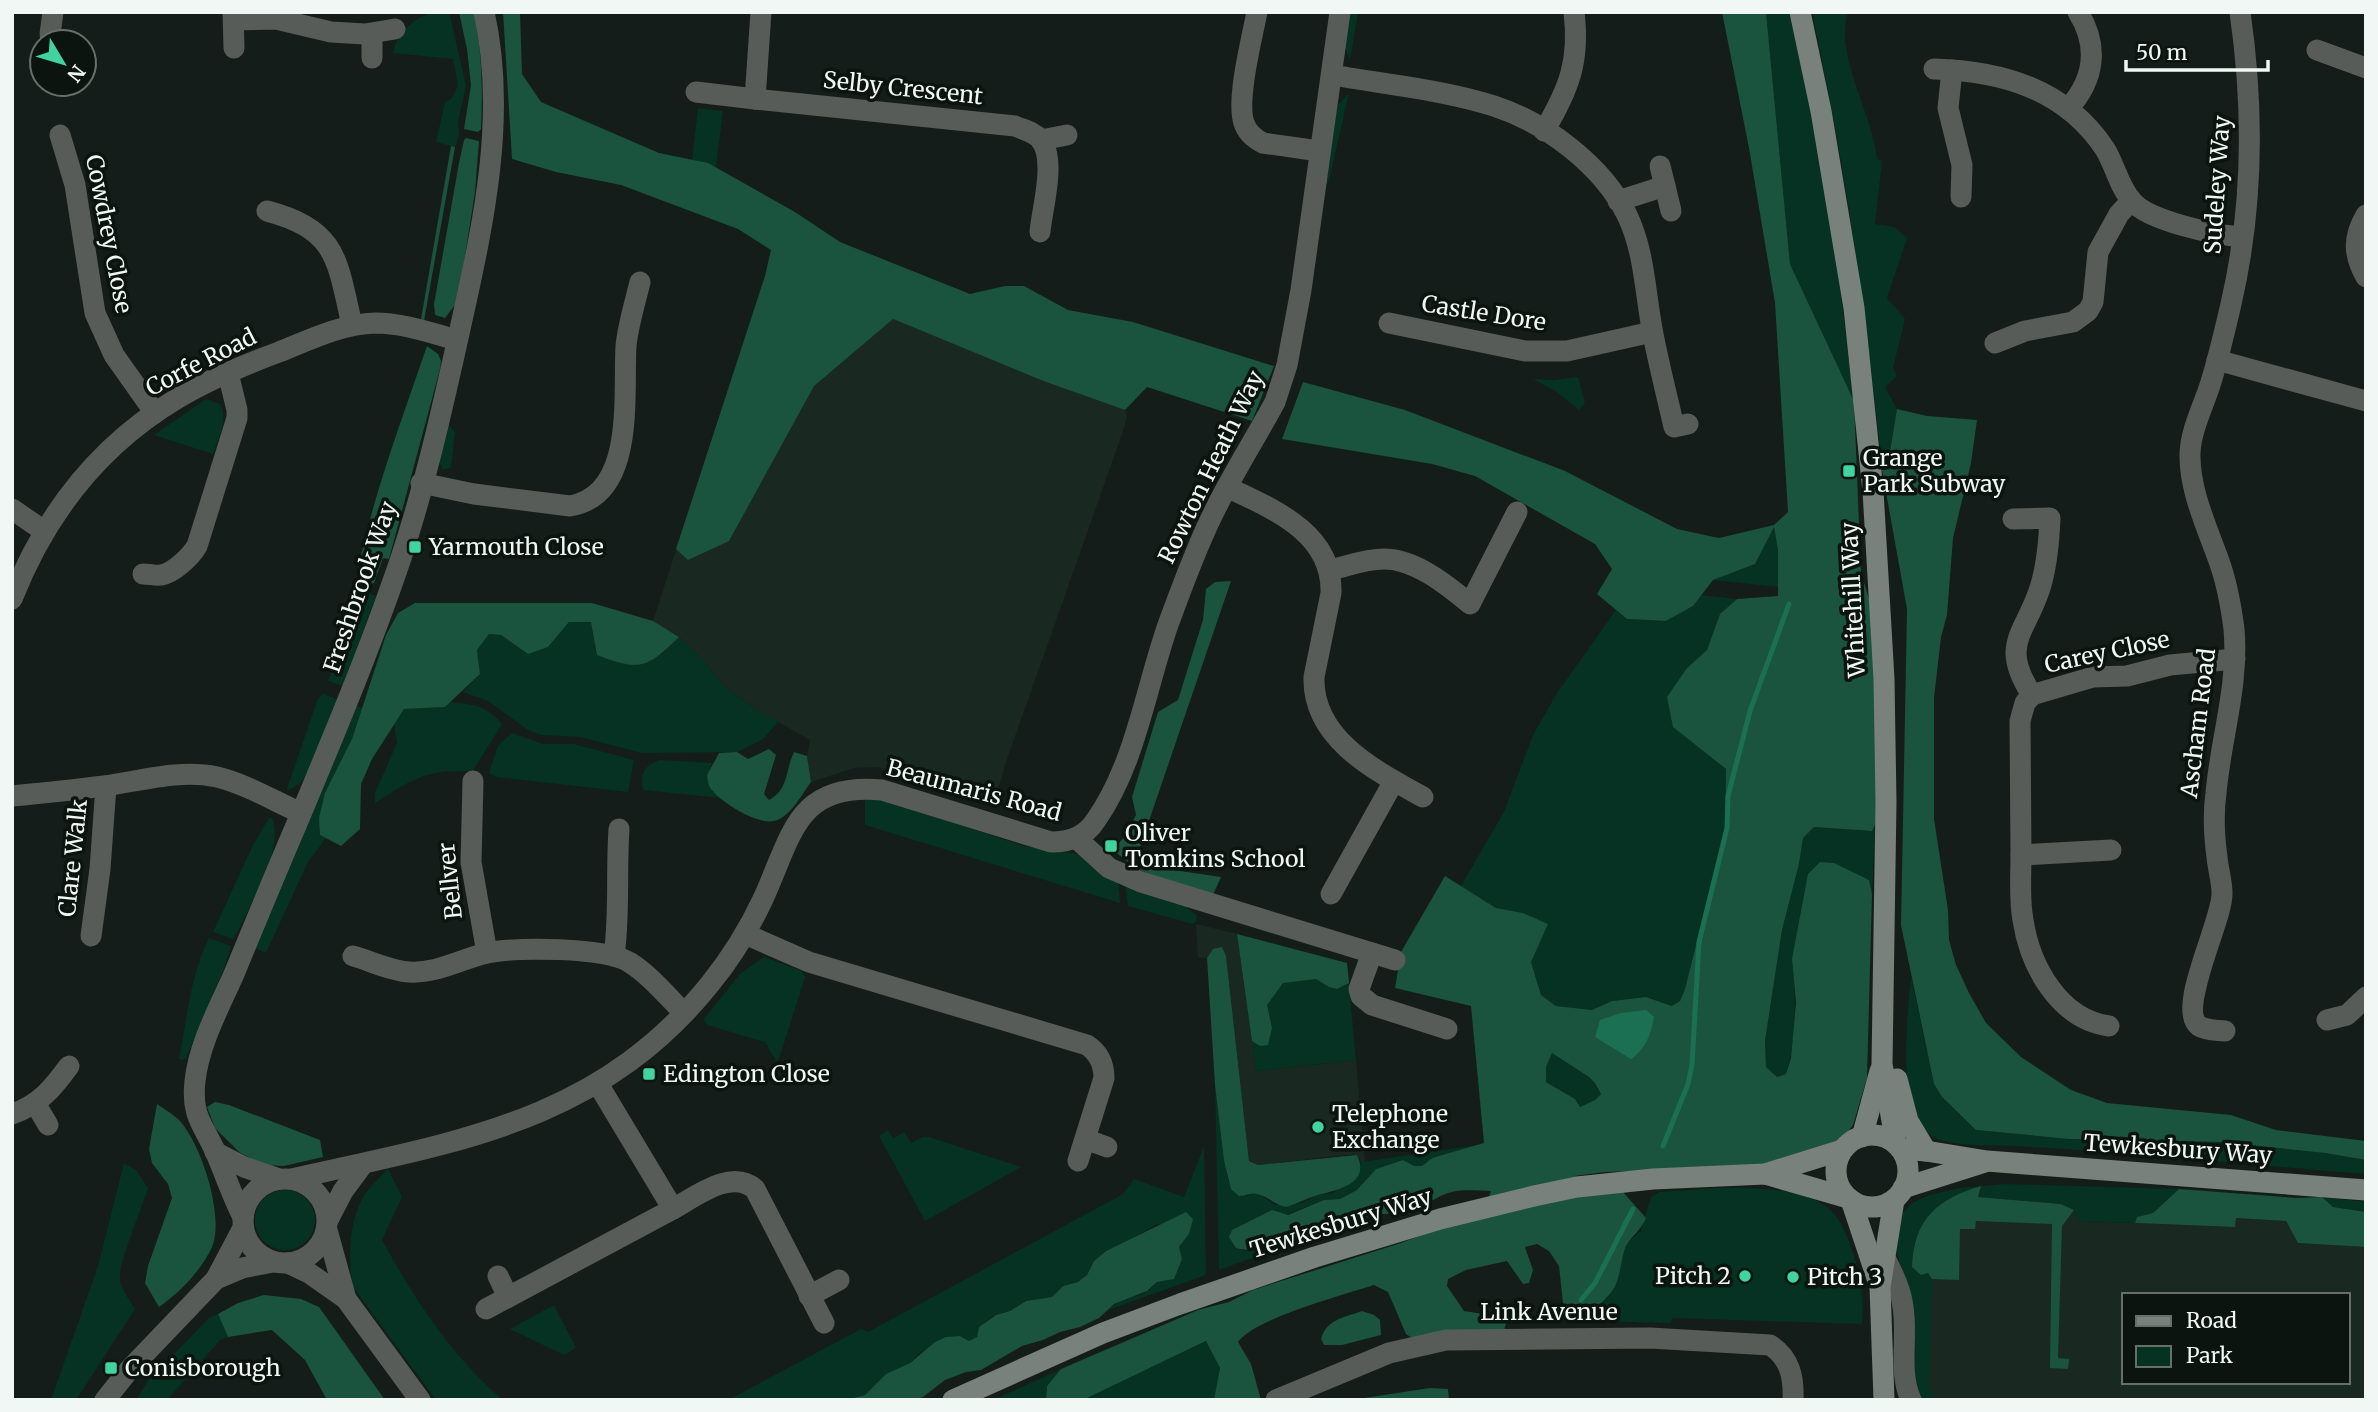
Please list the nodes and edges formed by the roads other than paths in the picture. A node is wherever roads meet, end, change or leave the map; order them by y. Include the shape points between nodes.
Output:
1 (484, 12) edge
2 (761, 12) edge
3 (1257, 12) edge
4 (1340, 12) edge
5 (1574, 12) edge
6 (1800, 12) edge
7 (2078, 12) edge
8 (2240, 12) edge
9 (234, 16) edge
10 (396, 29) dead end
11 (372, 33) junction
12 (234, 48) dead end
13 (2317, 50) dead end
14 (372, 58) dead end
15 (2363, 60) edge
16 (1332, 75) junction
17 (696, 92) dead end
18 (755, 99) junction
19 (2068, 109) junction
20 (1544, 131) junction
21 (60, 135) dead end
22 (1067, 135) dead end
23 (1041, 140) junction
24 (1319, 151) junction
25 (1961, 197) dead end
26 (1618, 201) junction
27 (2131, 201) junction
28 (1671, 211) dead end
29 (2366, 215) edge
30 (277, 220) dead end
31 (1040, 232) dead end
32 (2242, 237) junction
33 (2366, 276) edge
34 (640, 282) dead end
35 (1389, 323) dead end
36 (352, 325) junction
37 (1652, 332) junction
38 (457, 340) junction
39 (1994, 343) dead end
40 (2217, 360) junction
41 (228, 373) junction
42 (2366, 401) edge
43 (155, 413) junction
44 (1688, 424) dead end
45 (421, 484) junction
46 (1227, 487) junction
47 (12, 509) edge
48 (1517, 512) dead end
49 (2013, 519) dead end
50 (44, 531) junction
51 (1330, 570) junction
52 (143, 574) dead end
53 (12, 599) edge
54 (2235, 659) junction
55 (2032, 695) junction
56 (1394, 781) junction
57 (106, 786) junction
58 (466, 795) dead end
59 (12, 796) edge
60 (1423, 797) dead end
61 (301, 813) junction
62 (620, 829) dead end
63 (1076, 838) junction
64 (2111, 850) dead end
65 (2021, 855) junction
66 (1331, 894) dead end
67 (745, 934) junction
68 (91, 936) dead end
69 (487, 953) junction
70 (1372, 953) junction
71 (353, 956) dead end
72 (614, 956) junction
73 (1395, 960) dead end
74 (2366, 997) edge
75 (684, 1013) junction
76 (1884, 1013) junction
77 (2327, 1020) dead end
78 (2109, 1026) dead end
79 (1447, 1029) dead end
80 (2225, 1031) dead end
81 (1882, 1064) junction
82 (69, 1066) dead end
83 (598, 1084) junction
84 (35, 1103) junction
85 (12, 1114) edge
86 (48, 1125) dead end
87 (1862, 1137) junction
88 (1085, 1139) junction
89 (1107, 1147) dead end
90 (1898, 1147) junction
91 (1842, 1150) junction
92 (1926, 1151) junction
93 (215, 1152) junction
94 (1078, 1161) dead end
95 (1987, 1161) junction
96 (363, 1164) junction
97 (1765, 1174) junction
98 (285, 1179) junction
99 (2366, 1190) edge
100 (1899, 1194) junction
101 (1849, 1199) junction
102 (673, 1209) junction
103 (243, 1223) junction
104 (328, 1225) junction
105 (1884, 1255) junction
106 (281, 1262) junction
107 (498, 1276) dead end
108 (216, 1279) junction
109 (839, 1280) dead end
110 (1880, 1287) junction
111 (809, 1296) junction
112 (508, 1297) junction
113 (346, 1299) junction
114 (486, 1308) dead end
115 (824, 1323) dead end
116 (105, 1400) edge
117 (420, 1400) edge
118 (953, 1400) edge
119 (1276, 1400) edge
120 (1793, 1400) edge
121 (1884, 1400) edge
122 (1911, 1400) edge

1 - 38 street, Freshbrook Way via 494,86 489,168
2 - 18 street
3 - 24 street via 1244,88 1244,125 1262,143
4 - 16 street, Rowton Heath Way
5 - 20 street via 1571,78
6 - 76 main road, Whitehill Way via 1854,308 1872,491 1885,679
7 - 19 street via 2091,36 2092,59 2079,97
8 - 32 street, Sudeley Way via 2249,105
9 - 11 street via 276,19 331,32
9 - 12 street
10 - 11 street
11 - 14 street
13 - 15 street
16 - 20 street via 1493,106
16 - 24 street, Rowton Heath Way
17 - 18 street, Selby Crescent
18 - 23 street, Selby Crescent via 1015,126
19 - 25 street via 2008,78 1943,69 1962,165
19 - 27 street via 2106,150
20 - 26 street via 1588,164
21 - 43 street, Cowdrey Close via 75,185 95,313 114,355
22 - 23 street
23 - 31 street via 1048,157 1048,175
24 - 46 street, Rowton Heath Way via 1283,384
26 - 28 street via 1663,176
26 - 37 street via 1639,251
27 - 32 street via 2182,225
27 - 39 street via 2098,253 2088,312 2073,322 2033,329
29 - 33 street via 2355,243
30 - 36 street via 296,219 326,241
32 - 40 street, Sudeley Way
34 - 45 street via 626,343 623,428 614,468 602,491 570,506
35 - 37 street, Castle Dore via 1525,351 1567,351
36 - 38 street, Corfe Road via 400,326
36 - 41 street, Corfe Road
37 - 44 street via 1674,427
38 - 45 street, Freshbrook Way
40 - 42 street
40 - 54 street, Ascham Road via 2192,442 2191,467 2229,596
41 - 43 street, Corfe Road
41 - 52 street via 237,418 197,546 169,572
43 - 50 street, Corfe Road via 74,488
45 - 61 street, Freshbrook Way via 378,624
46 - 51 street via 1300,528 1316,544
46 - 63 street, Rowton Heath Way via 1169,622 1114,788 1096,821
47 - 50 street
48 - 51 street via 1478,610 1403,562 1366,561
49 - 55 street, Carey Close via 2058,516 2038,594 2017,639 2020,673
50 - 53 street, Corfe Road
51 - 56 street via 1331,593 1314,677 1318,708 1326,726 1344,745
54 - 55 street, Carey Close via 2093,677
54 - 80 street, Ascham Road via 2214,807 2221,904 2193,1009 2198,1025
55 - 65 street, Carey Close via 2020,721
56 - 60 street
56 - 66 street via 1338,860
57 - 59 street
57 - 61 street via 196,774 242,786
57 - 68 street, Clare Walk
58 - 69 street, Bellver via 471,862
61 - 93 street, Freshbrook Way via 200,1059 196,1110
62 - 72 street via 627,892
63 - 67 street, Beaumaris Road via 1065,842 1037,839 882,790 848,789 808,808 797,822
63 - 70 street, Beaumaris Road via 1109,868 1141,882
64 - 65 street
65 - 78 street, Carey Close via 2023,922 2038,966 2071,1012
67 - 75 street, Beaumaris Road
67 - 88 street via 809,962 1087,1045 1099,1057 1104,1078
69 - 71 street via 411,972
69 - 72 street via 523,949
70 - 73 street, Beaumaris Road
70 - 79 street via 1359,989 1365,1001
72 - 75 street via 630,963
74 - 77 street via 2347,1015
75 - 83 street, Beaumaris Road via 645,1050
76 - 81 main road, Whitehill Way
76 - 92 main road via 1908,1121
81 - 87 main road, Whitehill Way
81 - 90 main road, Whitehill Way
82 - 84 street via 52,1090
83 - 96 street, Beaumaris Road via 502,1128
83 - 102 street
84 - 85 street
84 - 86 street
87 - 90 main road via 1881,1136
87 - 91 main road
88 - 89 street
88 - 94 street
90 - 92 main road, Tewkesbury Way
90 - 100 main road via 1908,1168
91 - 97 main road, Tewkesbury Way
91 - 101 main road via 1836,1170 1841,1190
92 - 95 main road, Tewkesbury Way
93 - 98 street via 244,1167
93 - 103 street, Freshbrook Way
95 - 99 main road, Tewkesbury Way
95 - 100 main road, Tewkesbury Way
96 - 98 street, Beaumaris Road
96 - 104 street via 343,1191
97 - 101 main road, Tewkesbury Way
97 - 118 main road, Tewkesbury Way via 1588,1186 1440,1220 1180,1304
98 - 103 street via 258,1188 245,1206
98 - 104 street via 304,1182 315,1190 323,1201
100 - 101 main road via 1874,1207
100 - 105 main road
101 - 110 main road
102 - 111 street via 718,1185 749,1184 761,1198
102 - 112 street
103 - 106 street via 253,1249
103 - 108 street
104 - 106 street via 316,1250 297,1262
104 - 113 street
105 - 110 main road
105 - 122 street via 1904,1309 1906,1384
106 - 108 street via 242,1268
106 - 113 street via 309,1273
107 - 112 street
108 - 116 street
109 - 111 street
110 - 121 main road
111 - 115 street
112 - 114 street
113 - 117 street
119 - 120 street, Link Avenue via 1416,1345 1468,1339 1589,1337 1770,1345 1790,1366

